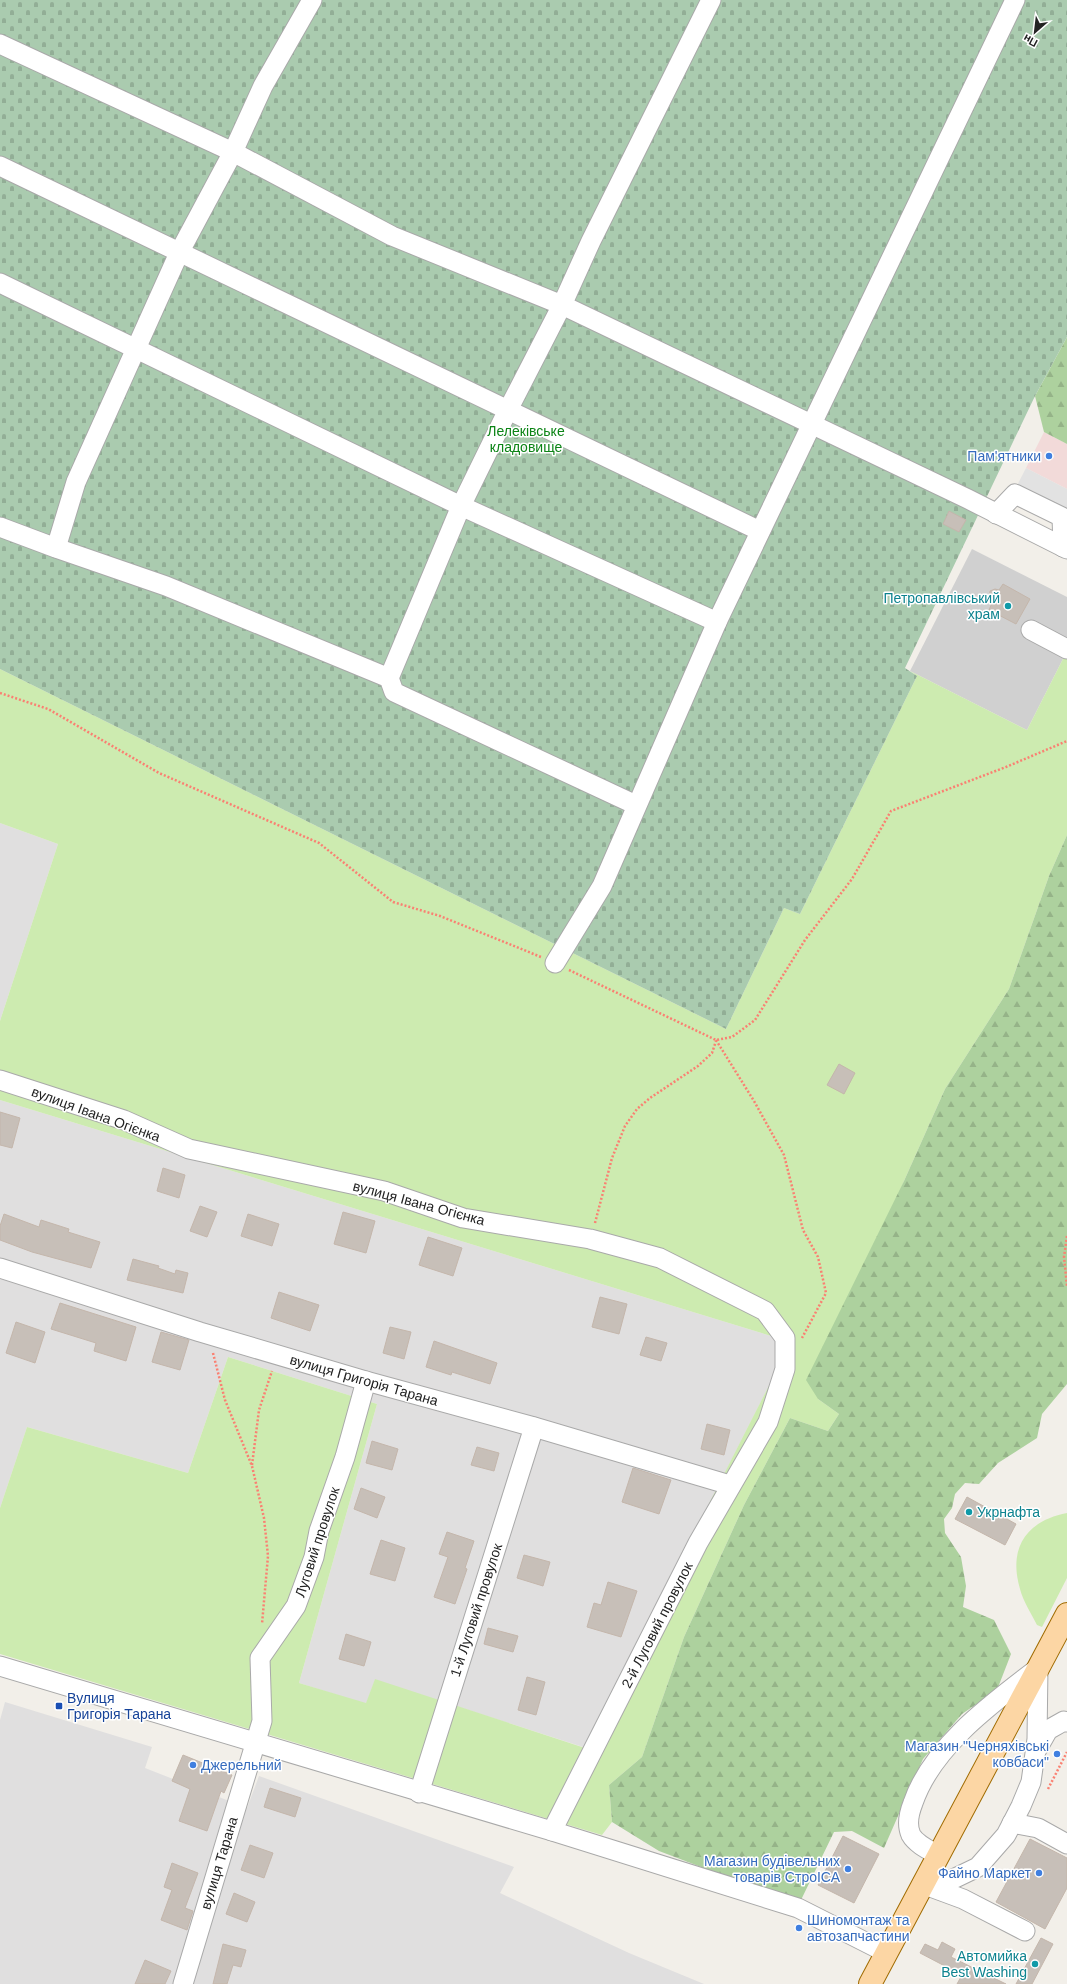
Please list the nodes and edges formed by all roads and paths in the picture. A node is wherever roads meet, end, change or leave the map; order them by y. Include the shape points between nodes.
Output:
1 (312, 0) edge
2 (712, 0) edge
3 (1015, 0) edge
4 (0, 44) edge
5 (233, 152) junction
6 (0, 166) edge
7 (179, 253) junction
8 (0, 283) edge
9 (562, 306) junction
10 (136, 350) junction
11 (508, 410) junction
12 (810, 425) junction
13 (461, 506) junction
14 (996, 514) junction
15 (0, 527) edge
16 (760, 532) junction
17 (56, 548) junction
18 (1065, 548) edge
19 (717, 622) junction
20 (1031, 630) dead end
21 (1067, 649) edge
22 (389, 678) junction
23 (0, 693) edge
24 (1067, 741) edge
25 (636, 805) junction
26 (555, 963) junction
27 (716, 1040) junction
28 (0, 1080) edge
29 (1067, 1236) edge
30 (590, 1239) junction
31 (0, 1268) edge
32 (1067, 1286) edge
33 (200, 1332) junction
34 (799, 1342) dead end
35 (277, 1355) junction
36 (366, 1381) junction
37 (768, 1422) joint
38 (534, 1427) junction
39 (252, 1466) junction
40 (730, 1485) junction
41 (1067, 1614) edge
42 (262, 1626) dead end
43 (0, 1666) edge
44 (1038, 1668) junction
45 (1067, 1722) edge
46 (256, 1743) junction
47 (1035, 1752) junction
48 (419, 1793) junction
49 (1012, 1823) junction
50 (552, 1831) junction
51 (1067, 1844) edge
52 (938, 1855) junction
53 (922, 1884) junction
54 (1025, 1931) dead end
55 (887, 1953) junction
56 (183, 1984) edge
57 (870, 1984) edge

1 - 5 street via 263,86
2 - 9 street via 591,241
3 - 12 street
4 - 5 street
5 - 7 street
5 - 9 street via 392,236
6 - 7 street
7 - 10 street
7 - 11 street
8 - 10 street
9 - 11 street
9 - 12 street
10 - 13 street
10 - 17 street via 76,482
11 - 13 street
11 - 16 street
12 - 14 street
12 - 16 street
13 - 19 street
13 - 22 street
14 - 18 street
14 - 18 street via 1015,494 1062,517
15 - 17 street
16 - 19 street
17 - 22 street via 166,586
19 - 25 street
20 - 21 street
22 - 25 street via 394,692
23 - 26 path via 48,709 159,773 319,843 394,902 440,916
24 - 27 path via 891,811 852,879 805,940 755,1020 732,1037
25 - 26 street via 602,886
26 - 27 path
27 - 30 path via 712,1053 698,1066 650,1098 637,1109 625,1126 612,1158
27 - 34 path via 784,1155 803,1230 818,1257 826,1293
28 - 30 street, вулиця Івана Огієнка via 124,1120 189,1149 384,1191 463,1218
29 - 32 path via 1064,1256
30 - 37 street, вулиця Івана Огієнка via 660,1258 765,1311 785,1338 785,1368
31 - 33 street, вулиця Григорія Тарана
33 - 35 street, вулиця Григорія Тарана
33 - 39 path via 213,1353 225,1400
35 - 36 street, вулиця Григорія Тарана
35 - 39 path via 259,1410
36 - 38 street, вулиця Григорія Тарана
36 - 46 street, Луговий провулок via 345,1458 296,1606 260,1658 262,1720
37 - 40 street, 2-й Луговий провулок
38 - 40 street, вулиця Григорія Тарана
38 - 48 street, 1-й Луговий провулок
39 - 42 path via 264,1518 268,1556
40 - 50 street, 2-й Луговий провулок
41 - 44 main road
43 - 46 street
44 - 47 street
44 - 52 main road
44 - 52 street via 992,1703 949,1745 922,1782 908,1817 911,1835 922,1846
45 - 47 street via 1064,1721 1048,1730
46 - 48 street
46 - 56 street, вулиця Тарана
47 - 49 street via 1031,1782
48 - 50 street
49 - 51 street via 1038,1828
49 - 53 street via 1006,1835 978,1867 949,1881
50 - 55 street via 798,1908
52 - 53 main road
53 - 54 street via 963,1899
53 - 55 main road
55 - 57 main road

